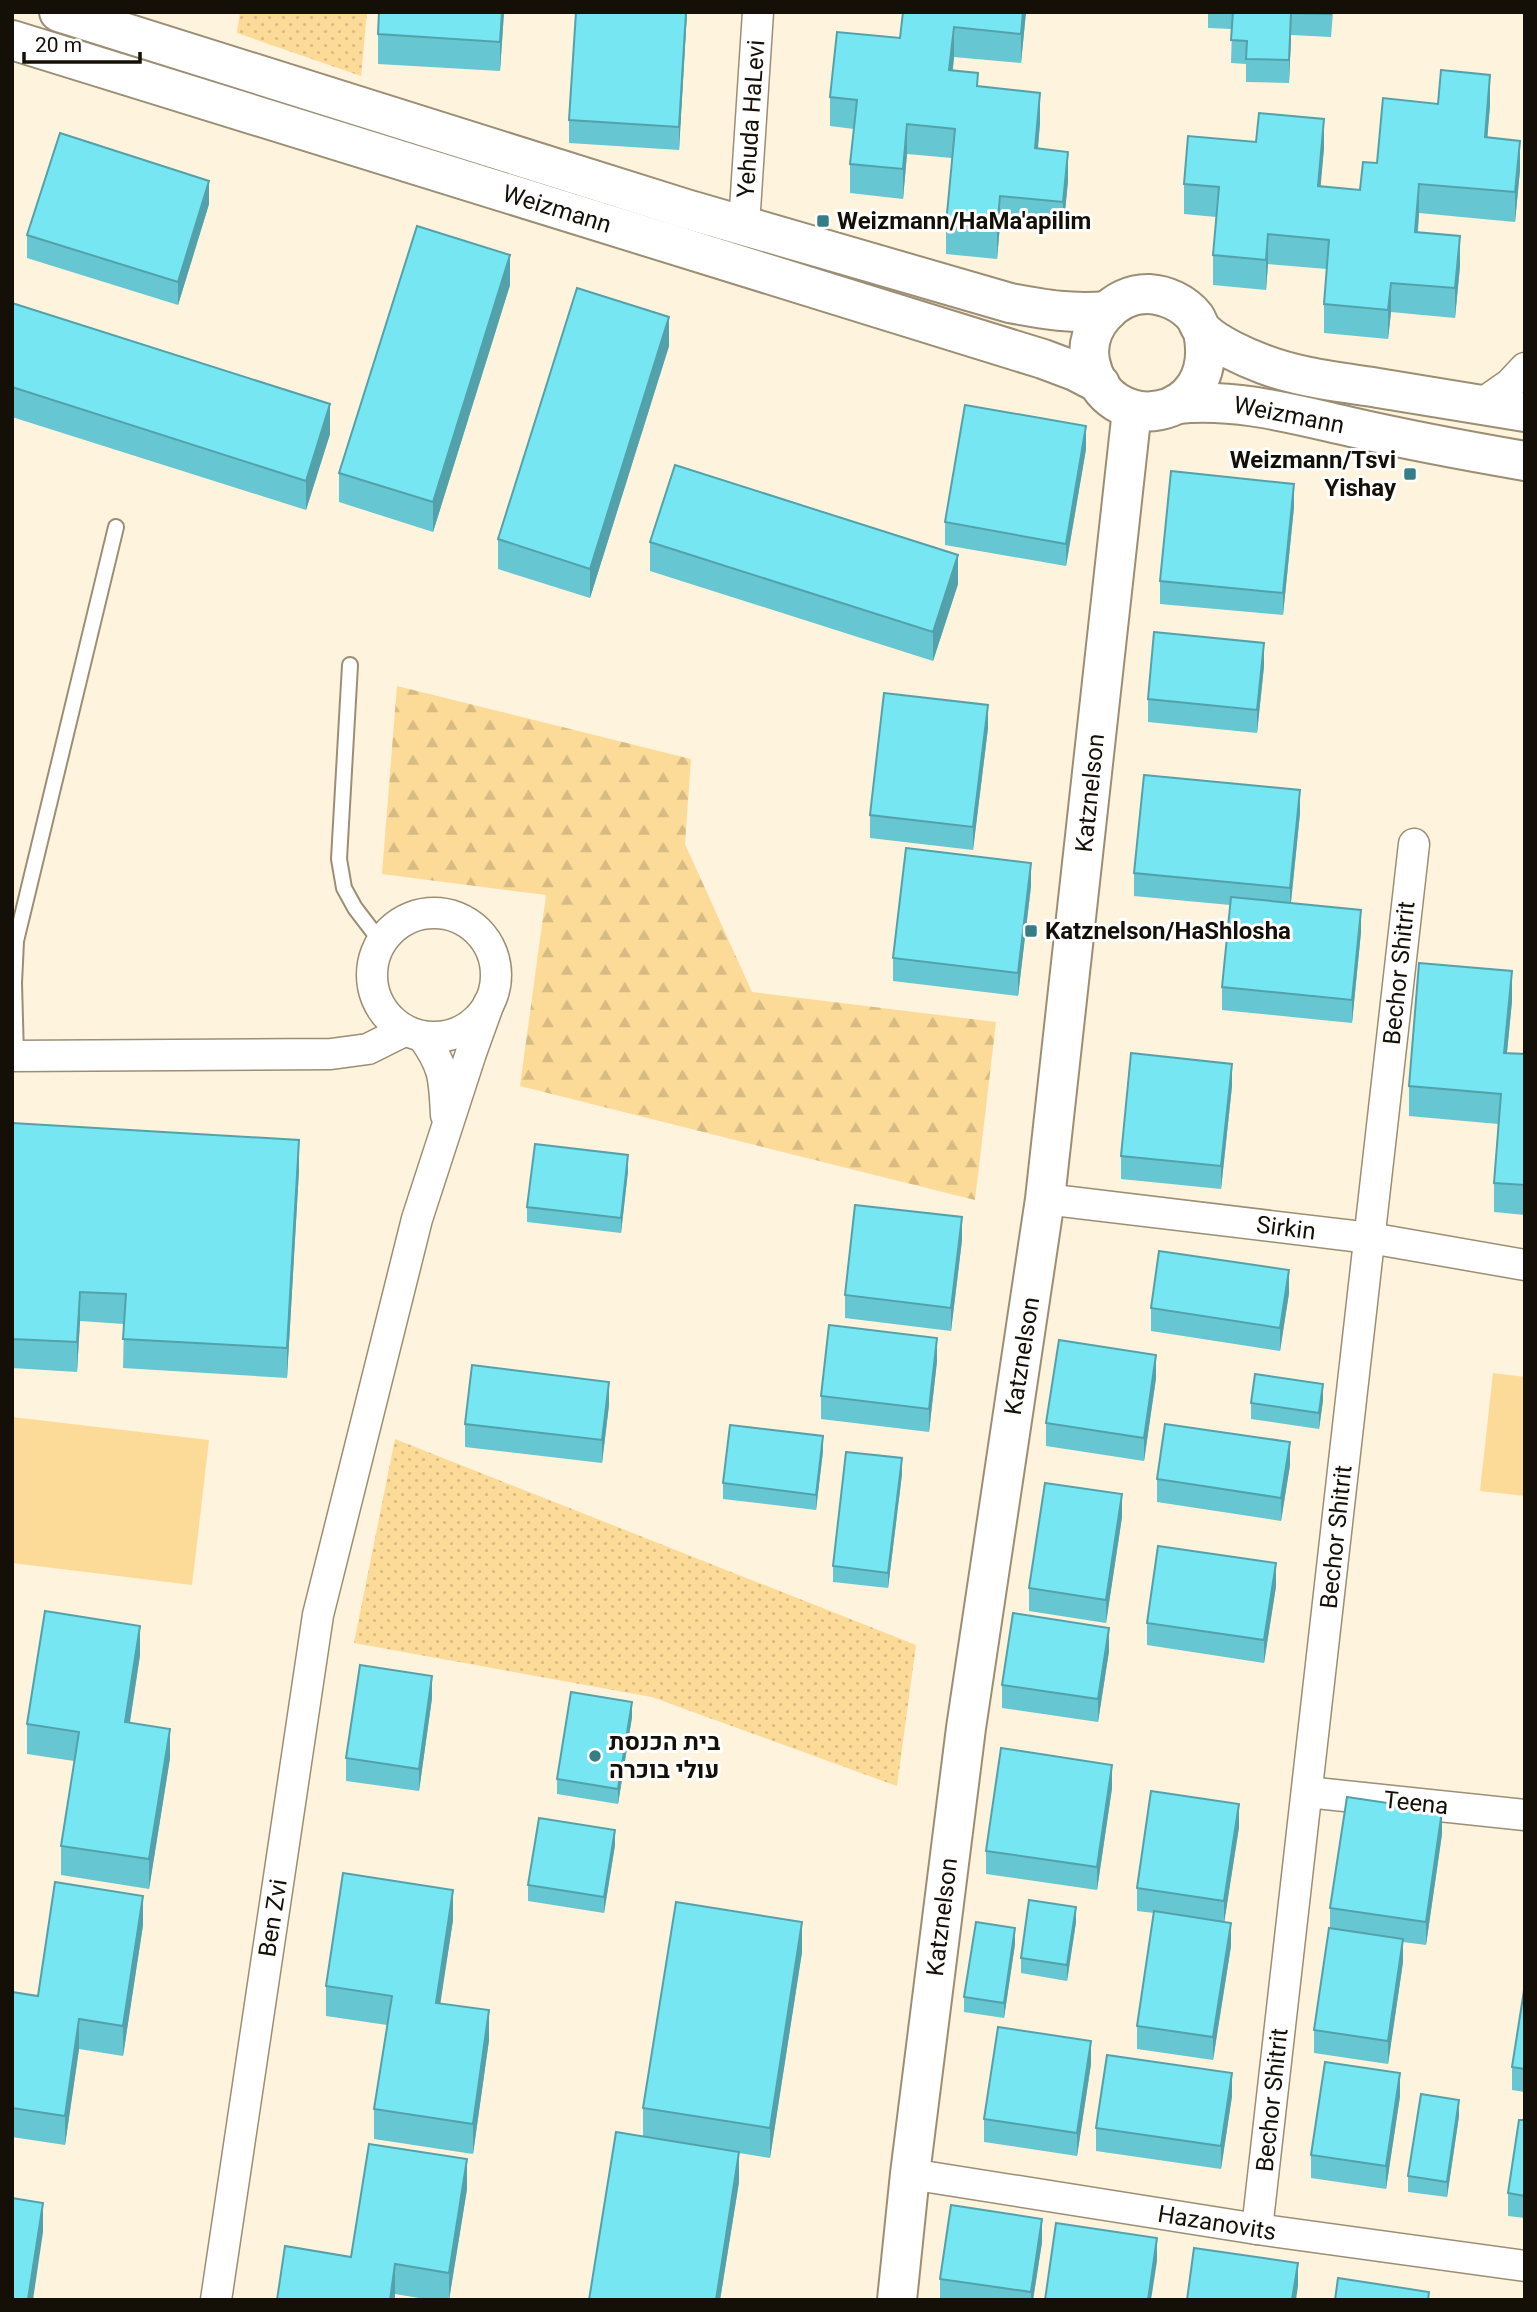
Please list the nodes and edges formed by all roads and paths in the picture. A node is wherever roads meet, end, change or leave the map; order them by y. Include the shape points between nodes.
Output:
1 (59, 12) edge
2 (758, 12) edge
3 (12, 40) edge
4 (744, 225) junction
5 (1108, 311) junction
6 (1203, 332) junction
7 (1525, 368) edge
8 (1100, 384) junction
9 (1177, 404) junction
10 (1480, 405) junction
11 (1132, 410) junction
12 (1525, 412) edge
13 (1521, 456) edge
14 (116, 527) dead end
15 (350, 665) dead end
16 (1414, 844) dead end
17 (381, 942) junction
18 (489, 1003) junction
19 (414, 1034) junction
20 (14, 1056) edge
21 (447, 1129) junction
22 (1045, 1199) junction
23 (1370, 1238) junction
24 (1525, 1265) edge
25 (1307, 1792) junction
26 (1525, 1815) edge
27 (910, 2174) junction
28 (1257, 2230) junction
29 (1525, 2266) edge
30 (216, 2300) edge
31 (897, 2300) edge

1 - 4 street, Weizmann
2 - 4 street, Yehuda HaLevi
3 - 8 street, Weizmann via 1043,359
4 - 5 street, Weizmann via 1010,303 1076,314
5 - 6 street via 1129,297 1164,296 1194,316
5 - 8 street via 1093,331 1090,345 1090,360
6 - 9 street via 1207,349 1204,373
6 - 10 street, Weizmann via 1272,368
7 - 10 street
8 - 11 street via 1116,402
9 - 11 street via 1150,412
9 - 13 street, Weizmann via 1204,401 1268,408 1366,431
10 - 12 street, Weizmann
11 - 22 street, Katznelson
14 - 20 lane via 16,942
15 - 17 lane via 339,859 344,888
16 - 23 street, Bechor Shitrit
17 - 18 street via 395,926 414,916 456,917 488,944 495,964
17 - 19 street via 371,983 377,1002 389,1019
18 - 19 street via 478,1020 462,1031 443,1037
18 - 21 street, Ben Zvi
19 - 20 street via 368,1049 331,1054
19 - 21 street via 437,1057 444,1078
21 - 30 street, Ben Zvi via 417,1219 318,1615
22 - 23 street, Sirkin
22 - 27 street, Katznelson via 966,1728
23 - 24 street, Sirkin
23 - 25 street, Bechor Shitrit
25 - 26 street, Teena
25 - 28 street, Bechor Shitrit
27 - 28 street, Hazanovits
27 - 31 street, Katznelson
28 - 29 street, Hazanovits

